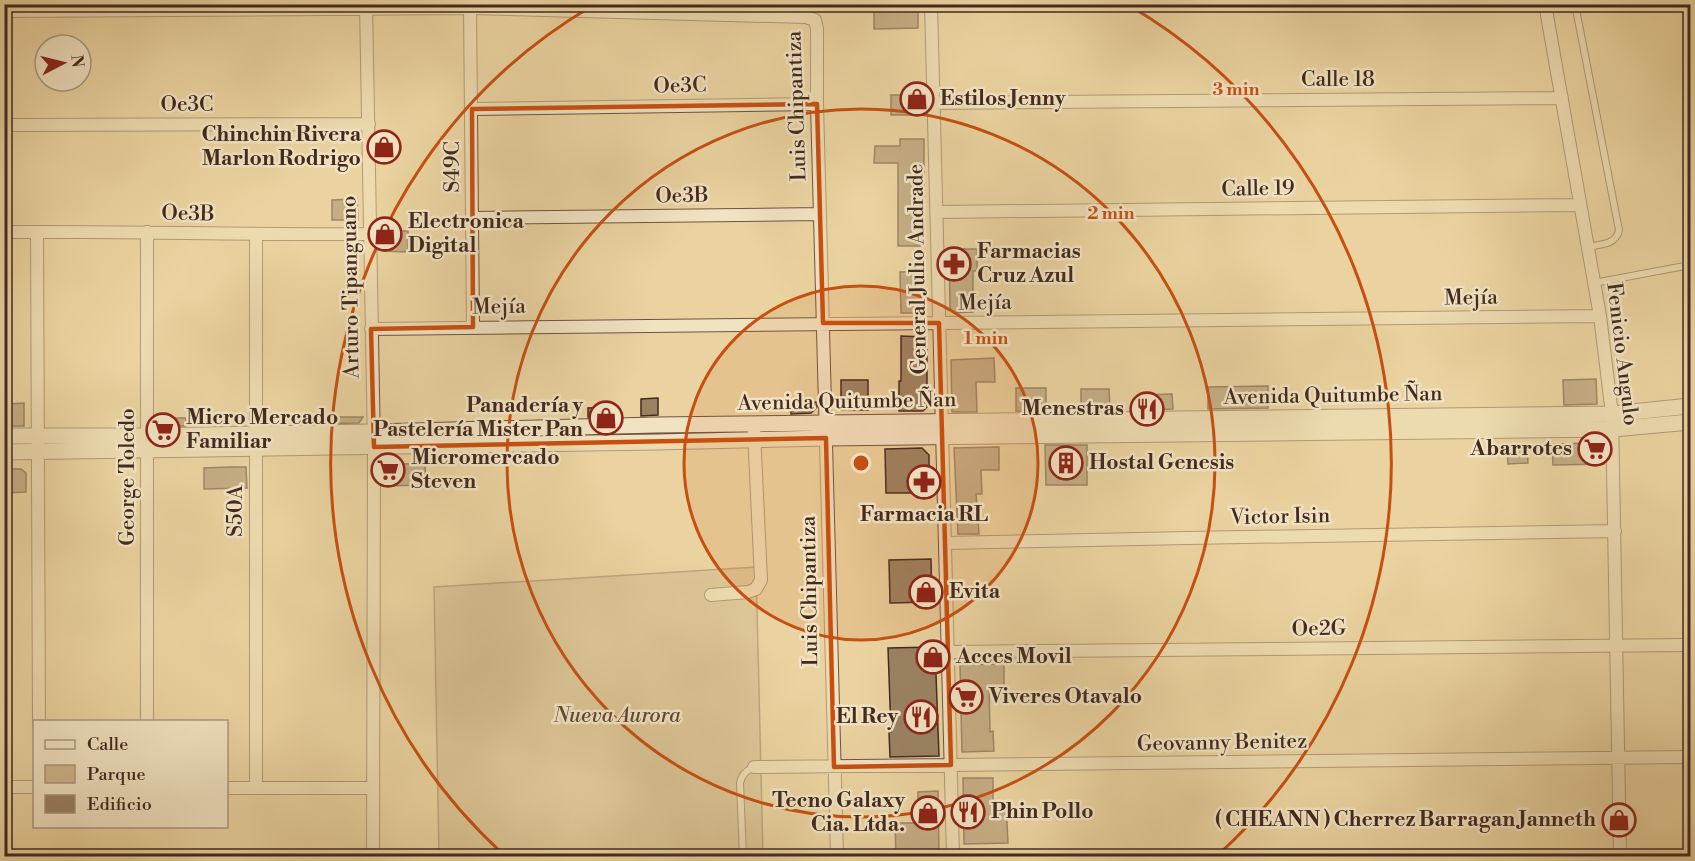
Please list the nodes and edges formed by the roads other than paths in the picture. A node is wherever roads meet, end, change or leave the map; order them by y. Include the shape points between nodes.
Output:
1 (931, 4) edge
2 (1545, 4) edge
3 (1575, 4) edge
4 (366, 7) edge
5 (470, 8) junction
6 (4, 11) edge
7 (1562, 98) junction
8 (934, 103) junction
9 (817, 104) junction
10 (472, 108) junction
11 (369, 124) junction
12 (4, 125) edge
13 (1580, 205) junction
14 (937, 212) junction
15 (820, 214) junction
16 (473, 218) junction
17 (4, 232) edge
18 (37, 232) junction
19 (147, 232) junction
20 (370, 234) junction
21 (256, 235) junction
22 (1587, 247) junction
23 (1690, 265) edge
24 (1594, 283) junction
25 (1599, 316) junction
26 (823, 323) junction
27 (939, 323) junction
28 (473, 327) junction
29 (371, 328) junction
30 (1690, 406) edge
31 (1613, 421) junction
32 (942, 422) junction
33 (1690, 422) edge
34 (754, 423) junction
35 (826, 430) junction
36 (38, 435) junction
37 (4, 436) edge
38 (942, 438) junction
39 (374, 440) junction
40 (256, 441) junction
41 (755, 441) junction
42 (148, 443) junction
43 (38, 451) junction
44 (4, 452) edge
45 (1615, 531) junction
46 (945, 543) junction
47 (711, 595) dead end
48 (1617, 645) junction
49 (1690, 645) edge
50 (948, 652) junction
51 (39, 720) edge
52 (147, 720) edge
53 (1690, 757) edge
54 (1619, 758) junction
55 (951, 765) junction
56 (754, 767) joint
57 (834, 767) junction
58 (4, 787) edge
59 (33, 787) edge
60 (228, 788) edge
61 (256, 788) junction
62 (373, 788) junction
63 (373, 856) edge
64 (743, 856) edge
65 (837, 856) edge
66 (953, 856) edge
67 (1620, 856) edge

1 - 8 street, General Julio Andrade
2 - 7 street, Fenicio Angulo
3 - 22 lane via 1619,230 1615,240
4 - 5 street, Luis Chipantiza
4 - 6 street, Luis Chipantiza
4 - 11 street, Arturo Tipanguano
5 - 9 street, Luis Chipantiza via 806,17 815,20 817,29
5 - 10 street, S49C
7 - 8 street, Calle 18
7 - 13 street, Fenicio Angulo
8 - 14 street, General Julio Andrade
9 - 10 street, Oe3C
9 - 15 street, Luis Chipantiza
10 - 16 street, S49C
11 - 12 street, Oe3C
11 - 20 street, Arturo Tipanguano
13 - 14 street, Calle 19
13 - 22 street, Fenicio Angulo
14 - 27 street, General Julio Andrade
15 - 16 street, Oe3B
15 - 26 street, Luis Chipantiza
16 - 28 street, S49C
17 - 18 street, Oe3B
18 - 19 street, Oe3B
18 - 36 street
19 - 21 street, Oe3B
19 - 42 street, George Toledo
20 - 21 street, Oe3B
20 - 29 street, Arturo Tipanguano
21 - 40 street, S50A
22 - 24 street, Fenicio Angulo
23 - 24 lane
24 - 25 street, Fenicio Angulo
25 - 27 street, Mejía
25 - 31 street, Fenicio Angulo
26 - 27 street, Mejía
26 - 28 street, Mejía
26 - 35 street, Luis Chipantiza
27 - 32 street, General Julio Andrade
28 - 29 street, Mejía
29 - 39 street, Arturo Tipanguano
30 - 31 street, Avenida Quitumbe Ñan
31 - 32 street, Avenida Quitumbe Ñan
31 - 33 street, Avenida Quitumbe Ñan
31 - 38 street, Avenida Quitumbe Ñan
31 - 45 street, Fenicio Angulo
32 - 35 street, Avenida Quitumbe Ñan
32 - 38 street, General Julio Andrade
34 - 35 street, Avenida Quitumbe Ñan
34 - 39 street, Avenida Quitumbe Ñan
34 - 41 street
35 - 38 street, Avenida Quitumbe Ñan
35 - 41 street, Avenida Quitumbe Ñan
35 - 57 street, Luis Chipantiza
36 - 37 street, Avenida Quitumbe Ñan
36 - 42 street, Avenida Quitumbe Ñan
36 - 43 street
38 - 46 street, General Julio Andrade
39 - 40 street, Avenida Quitumbe Ñan
39 - 41 street, Avenida Quitumbe Ñan
39 - 62 street, Arturo Tipanguano
40 - 42 street, Avenida Quitumbe Ñan
40 - 61 street, S50A
41 - 47 street via 761,580 756,589 748,592
42 - 43 street, Avenida Quitumbe Ñan
42 - 52 street, George Toledo
43 - 44 street, Avenida Quitumbe Ñan
43 - 51 street
45 - 46 street, Victor Isin
45 - 48 street, Fenicio Angulo
46 - 50 street, General Julio Andrade
48 - 49 street, Oe2G
48 - 50 street, Oe2G
48 - 54 street, Fenicio Angulo
50 - 55 street, General Julio Andrade
53 - 54 street, Geovanny Benitez
54 - 55 street, Geovanny Benitez
54 - 67 street, Fenicio Angulo
55 - 57 street, Geovanny Benitez
55 - 66 street, General Julio Andrade
56 - 57 street, Geovanny Benitez
56 - 64 lane via 746,771 740,783
57 - 65 street, Luis Chipantiza
58 - 59 street
60 - 61 street
61 - 62 street
62 - 63 street, Arturo Tipanguano

